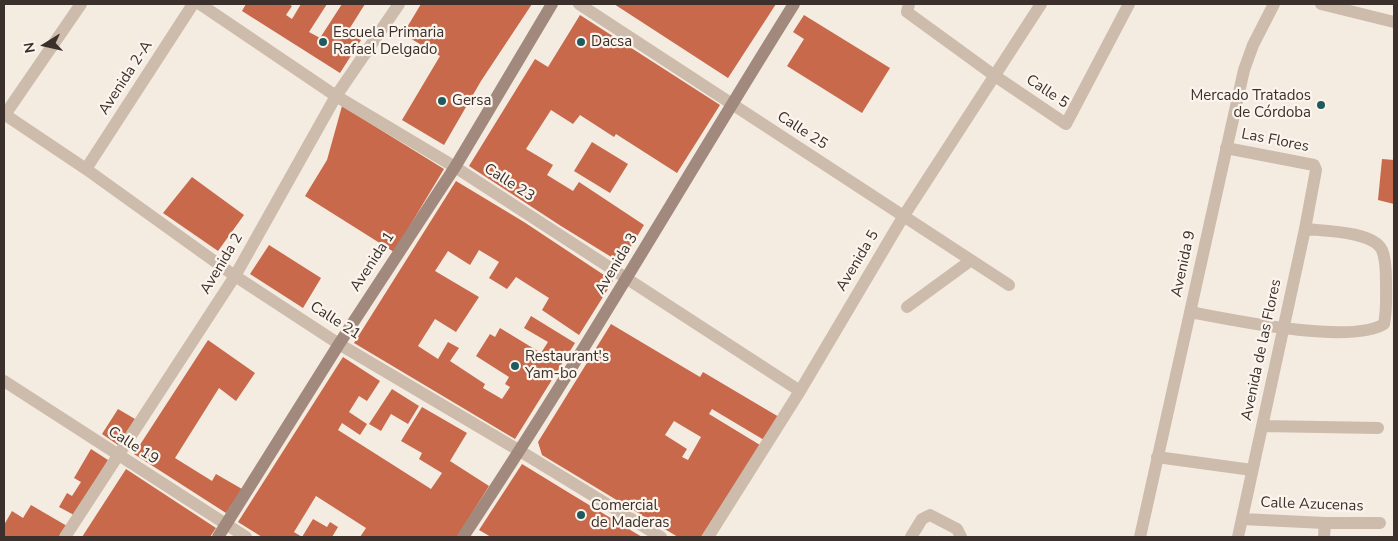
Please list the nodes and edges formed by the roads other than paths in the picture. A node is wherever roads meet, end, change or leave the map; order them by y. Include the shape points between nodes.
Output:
1 (81, 4) edge
2 (193, 4) edge
3 (200, 4) edge
4 (399, 4) edge
5 (552, 4) edge
6 (579, 4) edge
7 (794, 4) edge
8 (909, 4) edge
9 (1041, 4) edge
10 (1129, 4) edge
11 (1274, 4) edge
12 (1321, 4) edge
13 (1394, 22) edge
14 (995, 76) junction
15 (336, 96) junction
16 (732, 104) junction
17 (4, 115) edge
18 (1226, 148) junction
19 (455, 167) junction
20 (86, 169) junction
21 (1316, 170) joint
22 (903, 217) junction
23 (1305, 229) junction
24 (970, 261) junction
25 (235, 276) junction
26 (628, 278) junction
27 (1008, 285) dead end
28 (906, 307) dead end
29 (1190, 312) junction
30 (1283, 329) junction
31 (339, 344) junction
32 (4, 382) edge
33 (800, 390) junction
34 (1262, 426) junction
35 (1378, 428) dead end
36 (520, 451) junction
37 (118, 456) junction
38 (1157, 457) junction
39 (1252, 470) junction
40 (1242, 519) junction
41 (1325, 524) junction
42 (1380, 524) dead end
43 (227, 525) junction
44 (64, 537) edge
45 (218, 537) edge
46 (246, 537) edge
47 (463, 537) edge
48 (661, 537) edge
49 (708, 537) edge
50 (911, 537) edge
51 (961, 537) edge
52 (1140, 537) edge
53 (1238, 537) edge
54 (1324, 537) edge

1 - 17 street
2 - 20 street, Avenida 2-A
3 - 15 street, Calle 23
4 - 15 street, Avenida 2
5 - 19 main road, Avenida 1
6 - 16 street, Calle 25
7 - 16 main road, Avenida 3
8 - 14 street, Calle 5 via 907,12
9 - 14 street, Avenida 5
10 - 14 street, Calle 5 via 1066,124
11 - 18 street, Avenida 9 via 1244,70
12 - 13 street
14 - 22 street, Avenida 5
15 - 19 street, Calle 23
15 - 25 street, Avenida 2
16 - 22 street, Calle 25
16 - 26 main road, Avenida 3
17 - 20 street, Calle 21
18 - 21 street, Las Flores via 1314,165
18 - 29 street, Avenida 9
19 - 26 street, Calle 23
19 - 31 main road, Avenida 1
20 - 25 street, Calle 21
21 - 23 street, Avenida de las Flores
22 - 24 street, Calle 25
22 - 33 street, Avenida 5
23 - 30 street, Avenida de las Flores
23 - 30 street via 1358,236 1374,241 1381,248 1385,265 1384,324 1352,332
24 - 27 street, Calle 25
24 - 28 street
25 - 31 street, Calle 21
25 - 37 street, Avenida 2
26 - 33 street, Calle 23
26 - 36 main road, Avenida 3
29 - 30 street
29 - 38 street, Avenida 9
30 - 34 street, Avenida de las Flores
31 - 36 street, Calle 21
31 - 43 main road, Avenida 1
32 - 37 street, Calle 19
33 - 49 street, Avenida 5
34 - 35 street
34 - 39 street, Avenida de las Flores
36 - 47 main road, Avenida 3
36 - 48 street, Calle 21
37 - 43 street, Calle 19
37 - 44 street, Avenida 2
38 - 39 street
38 - 52 street, Avenida 9
39 - 40 street, Avenida de las Flores
40 - 41 street, Calle Azucenas
40 - 53 street, Avenida de las Flores
41 - 42 street, Calle Azucenas
41 - 54 street
43 - 45 main road, Avenida 1
43 - 46 street, Calle 19
50 - 51 street via 922,519 930,515 957,529

